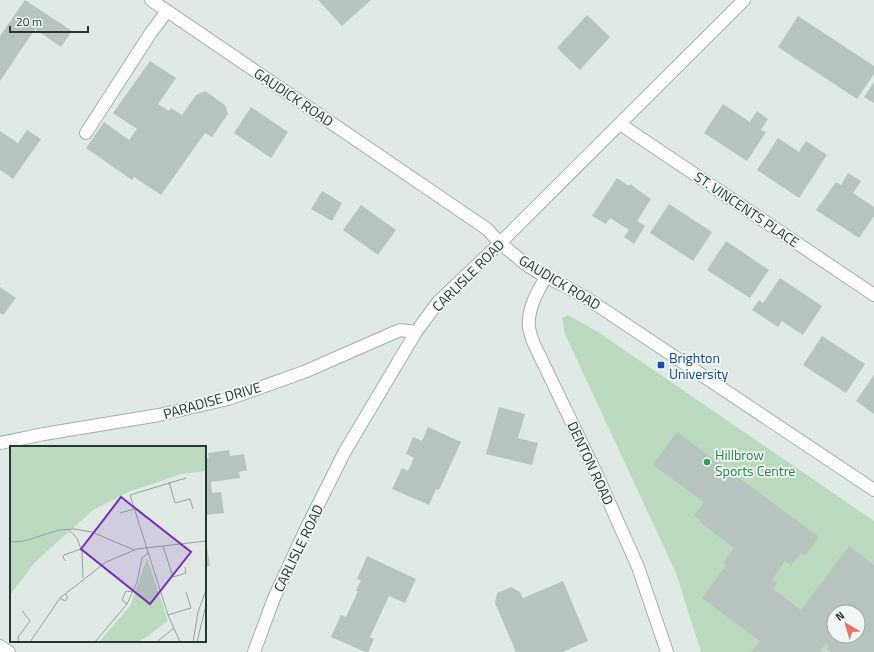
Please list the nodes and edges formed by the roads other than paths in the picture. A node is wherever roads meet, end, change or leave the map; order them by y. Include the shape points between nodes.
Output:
1 (152, 0) edge
2 (744, 0) edge
3 (167, 11) junction
4 (620, 124) junction
5 (86, 133) dead end
6 (500, 243) junction
7 (546, 277) junction
8 (874, 295) edge
9 (416, 332) junction
10 (0, 443) edge
11 (874, 490) edge
12 (0, 646) edge
13 (9, 652) edge
14 (254, 652) edge
15 (667, 652) edge

1 - 3 street, GAUDICK ROAD
2 - 4 street, CARLISLE ROAD
3 - 5 street
3 - 6 street, GAUDICK ROAD via 487,229
4 - 6 street, CARLISLE ROAD
4 - 8 street, ST. VINCENTS PLACE
6 - 7 street, GAUDICK ROAD
6 - 9 street, CARLISLE ROAD via 438,302
7 - 11 street, GAUDICK ROAD via 588,298
7 - 15 street, DENTON ROAD via 536,293 530,314 529,328 534,344 638,567
9 - 10 street, PARADISE DRIVE via 400,330 304,372 228,399 159,415
9 - 14 street, CARLISLE ROAD via 344,453 323,494 274,598
12 - 13 street

